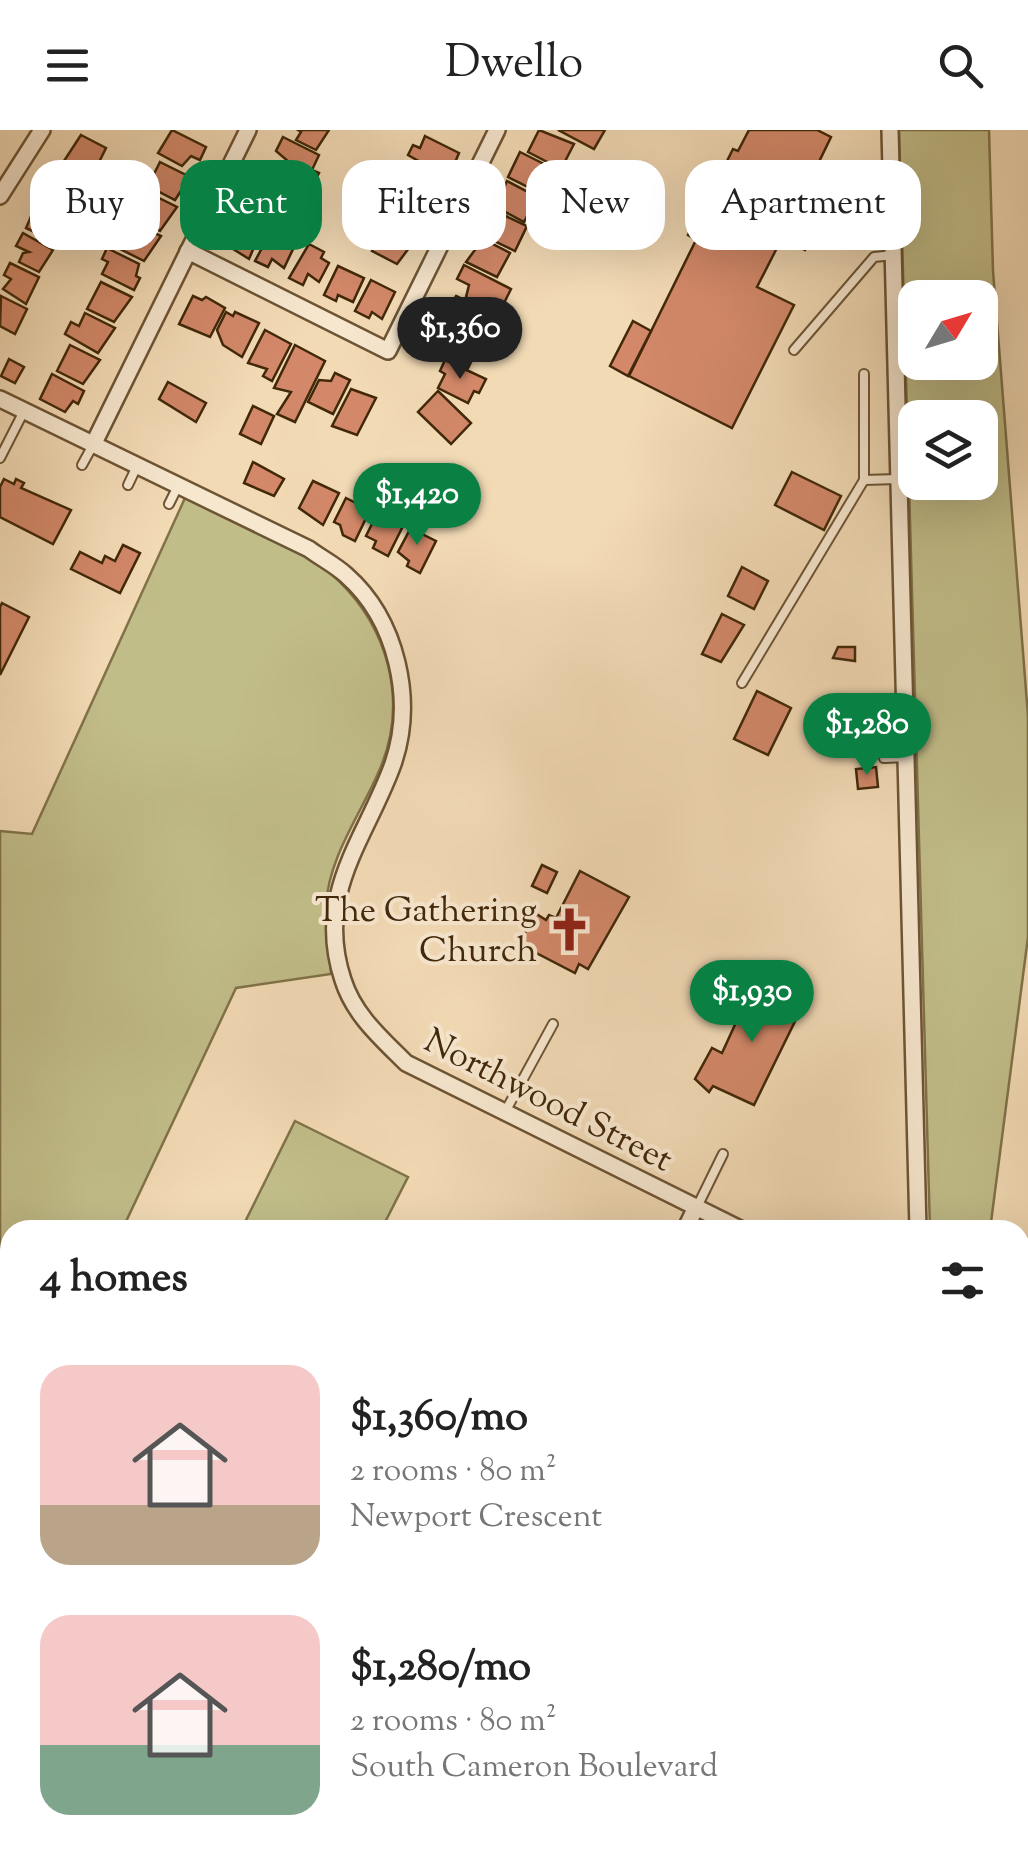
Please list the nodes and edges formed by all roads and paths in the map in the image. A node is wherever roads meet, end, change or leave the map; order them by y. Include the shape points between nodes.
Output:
1 (42, 130) edge
2 (248, 130) edge
3 (498, 130) edge
4 (890, 130) edge
5 (0, 196) edge
6 (188, 252) junction
7 (894, 255) junction
8 (794, 350) dead end
9 (864, 374) dead end
10 (0, 400) edge
11 (898, 404) edge
12 (24, 411) junction
13 (93, 444) junction
14 (0, 458) edge
15 (82, 466) dead end
16 (136, 466) junction
17 (898, 479) edge
18 (864, 480) junction
19 (128, 484) dead end
20 (178, 486) junction
21 (901, 500) edge
22 (169, 504) dead end
23 (742, 683) dead end
24 (908, 756) junction
25 (884, 758) dead end
26 (552, 1024) dead end
27 (505, 1112) junction
28 (722, 1154) dead end
29 (697, 1207) junction
30 (690, 1220) edge
31 (722, 1220) edge
32 (918, 1220) edge

1 - 5 street
2 - 6 street
3 - 6 street via 388,350
4 - 7 street
6 - 13 street
7 - 8 lane via 874,257
7 - 11 street
9 - 18 lane
10 - 12 street, Northwood Street
12 - 13 street, Northwood Street
12 - 14 lane
13 - 15 lane
13 - 16 street, Northwood Street
16 - 19 lane
16 - 20 street, Northwood Street
17 - 18 lane
18 - 23 lane
20 - 22 lane
20 - 27 street, Northwood Street via 308,549 346,575 380,618 401,675 402,722 393,764 338,890 342,980 364,1022 406,1064
21 - 24 street
24 - 25 lane
24 - 32 street
26 - 27 lane
27 - 29 street, Northwood Street
28 - 29 lane
29 - 30 street
29 - 31 street, Northwood Street

